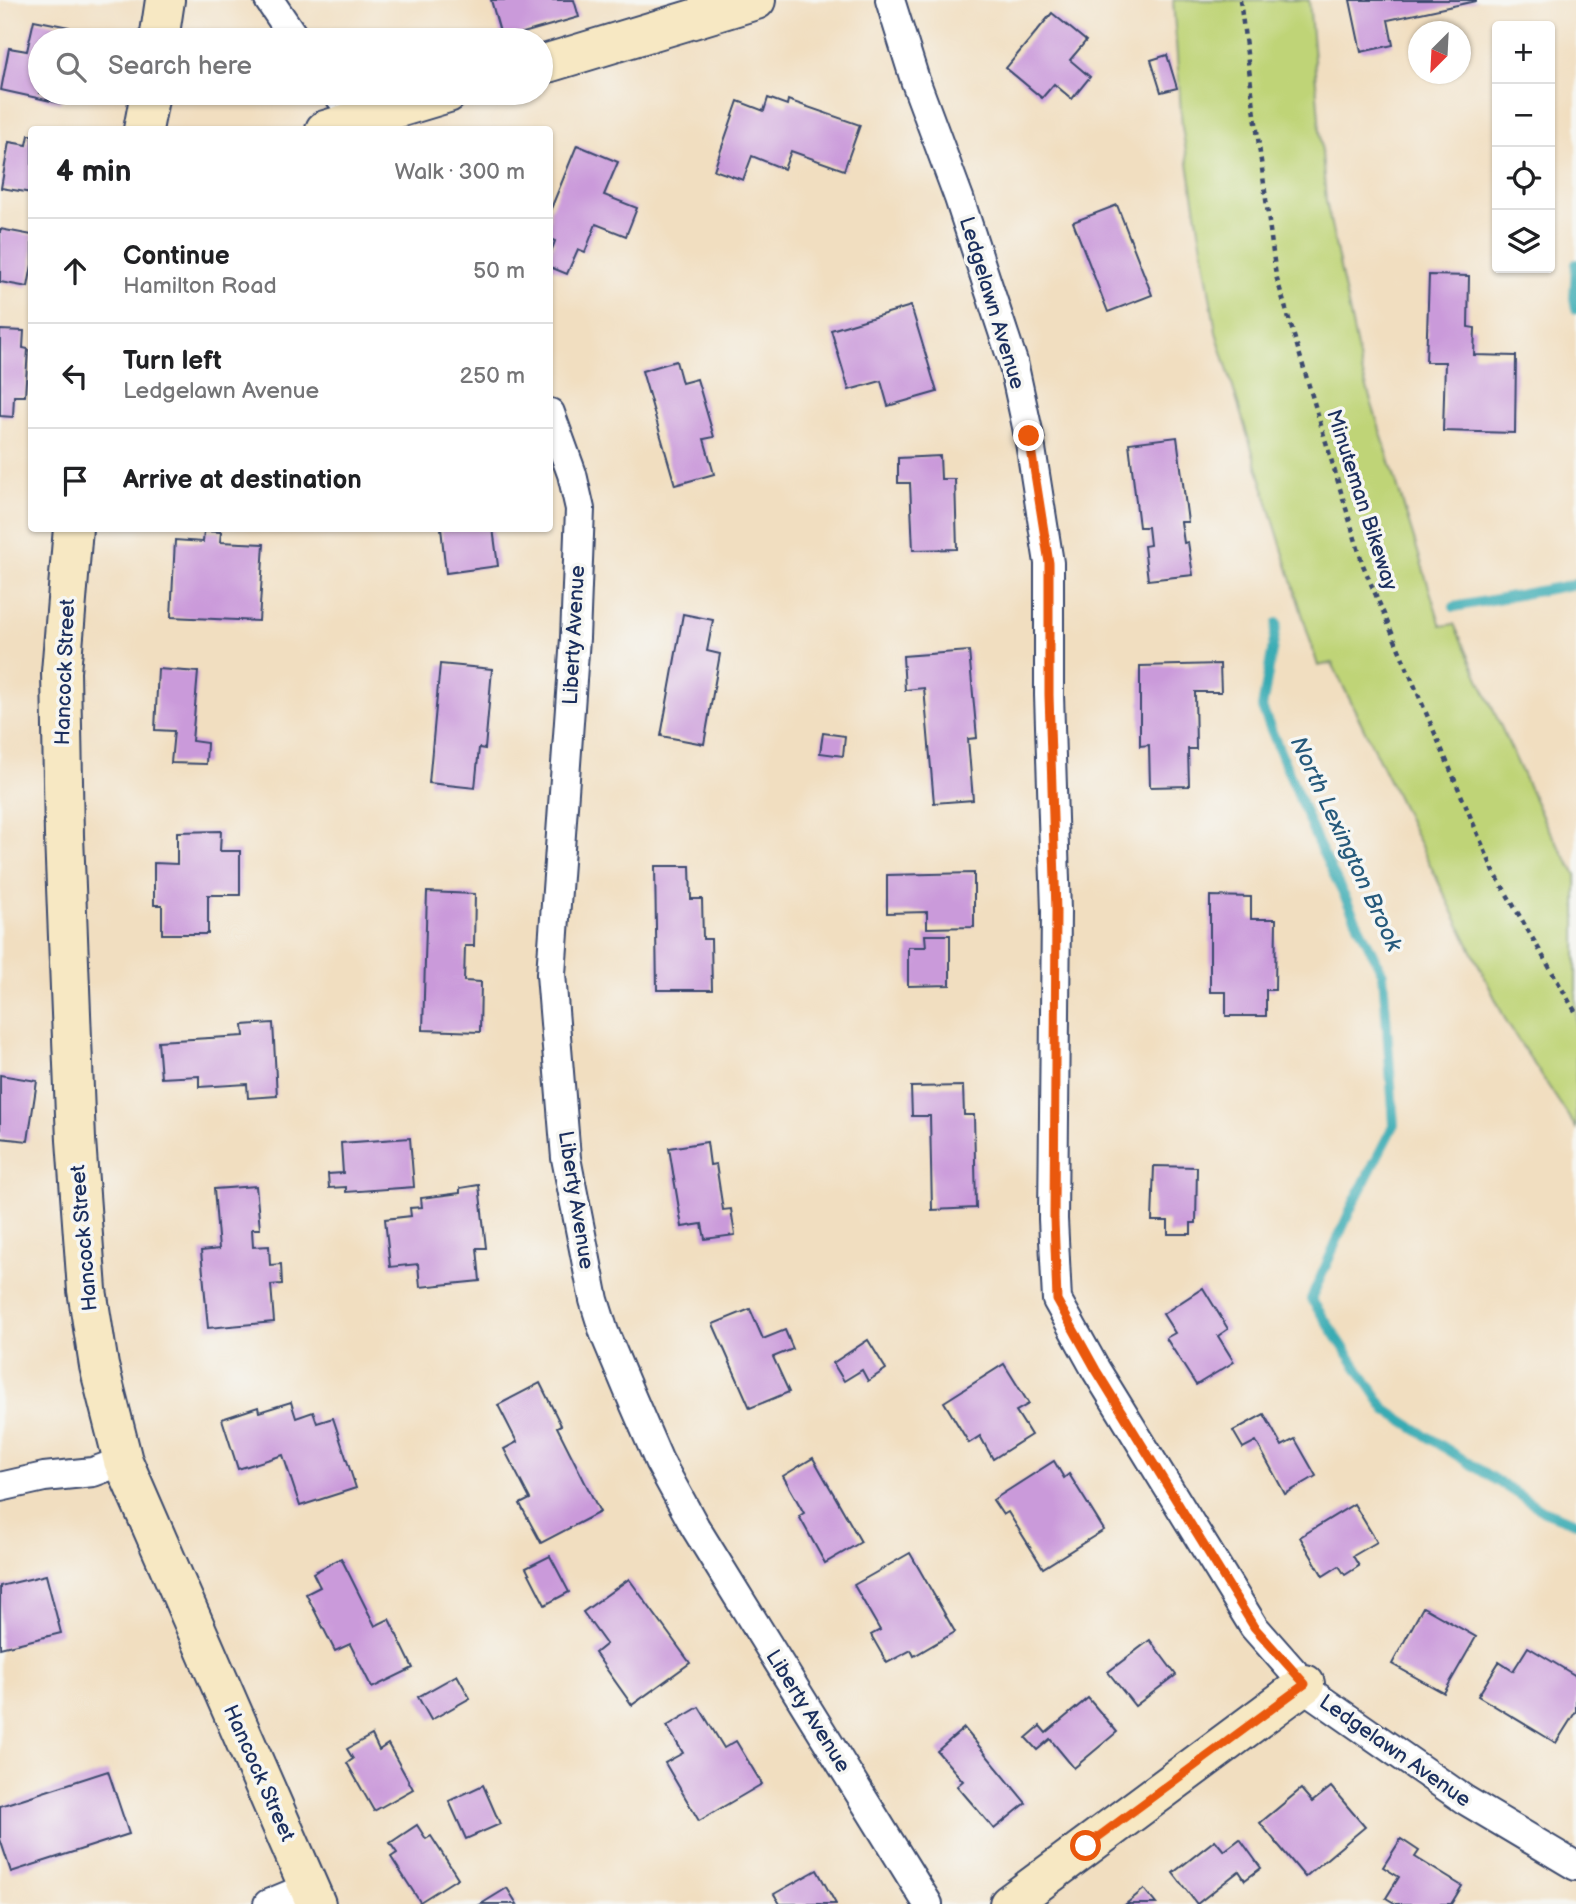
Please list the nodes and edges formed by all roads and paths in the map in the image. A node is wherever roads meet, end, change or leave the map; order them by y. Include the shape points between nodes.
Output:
1 (165, 0) edge
2 (269, 0) edge
3 (756, 0) edge
4 (890, 0) edge
5 (1240, 0) edge
6 (161, 28) edge
7 (288, 28) edge
8 (553, 61) edge
9 (148, 105) edge
10 (400, 105) edge
11 (348, 118) edge
12 (144, 126) edge
13 (553, 421) edge
14 (73, 532) edge
15 (1576, 1013) edge
16 (123, 1461) junction
17 (0, 1487) edge
18 (1305, 1684) junction
19 (1576, 1866) edge
20 (312, 1896) edge
21 (268, 1904) edge
22 (928, 1904) edge
23 (1009, 1904) edge

1 - 6 main road
2 - 7 street
3 - 8 main road
4 - 18 street, Ledgelawn Avenue via 1013,362 1049,563 1057,1300 1254,1627
5 - 15 path, Minuteman Bikeway via 1276,276 1363,565 1494,872
9 - 12 main road
10 - 11 main road
13 - 22 street, Liberty Avenue via 580,509 551,974 566,1158 594,1300 659,1461 695,1527
14 - 16 main road, Hancock Street via 61,672 76,1140 87,1290 105,1396
16 - 17 street via 93,1472
16 - 20 main road, Hancock Street
18 - 19 street, Ledgelawn Avenue via 1465,1800
18 - 23 main road
20 - 21 street

